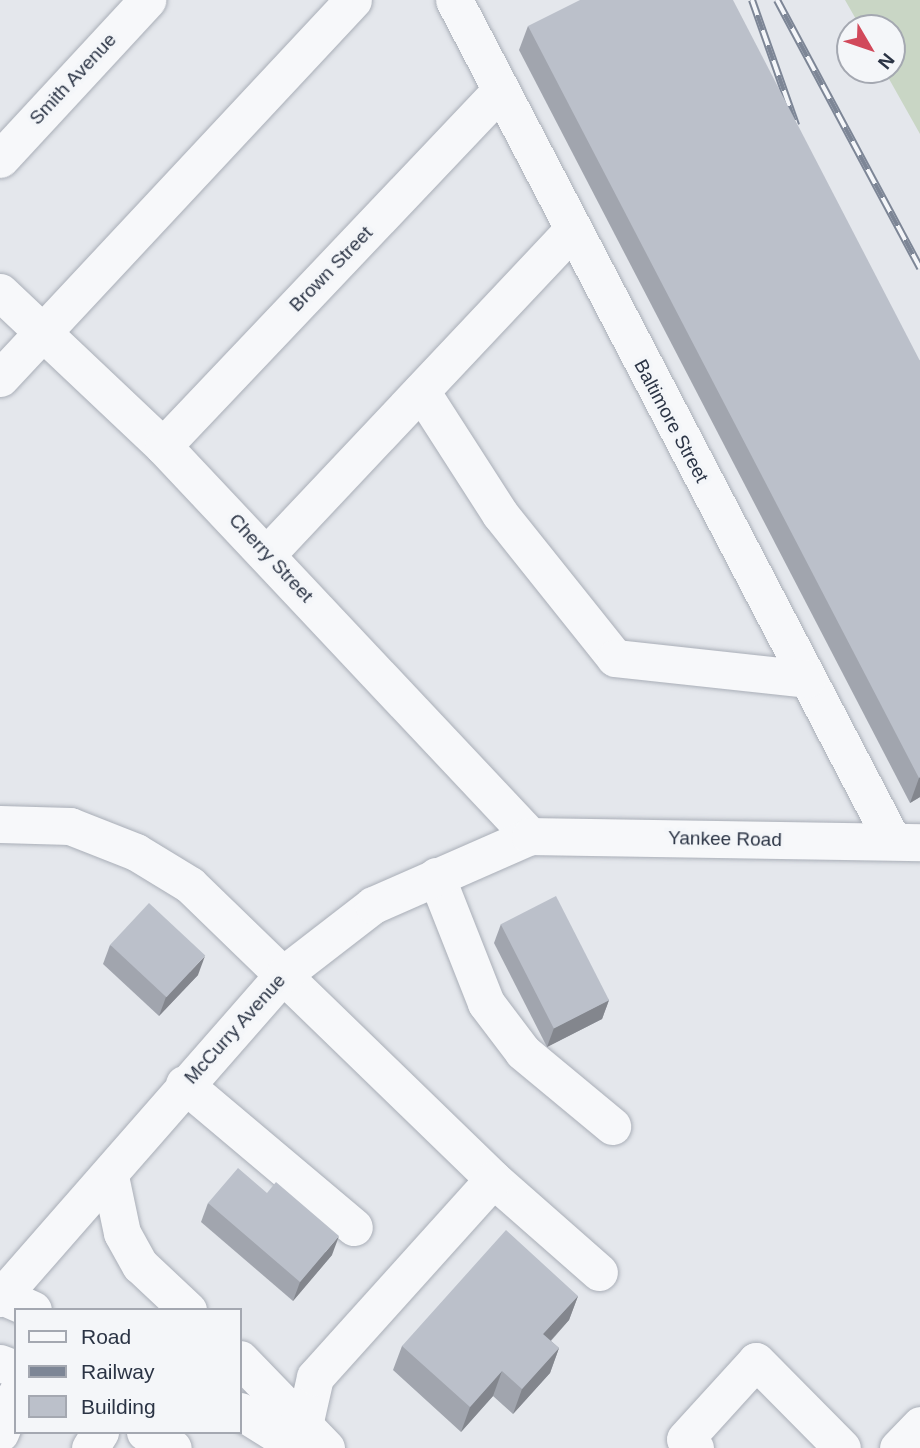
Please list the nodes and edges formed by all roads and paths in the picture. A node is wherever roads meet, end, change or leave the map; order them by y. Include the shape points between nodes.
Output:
1 (147, 0) edge
2 (353, 0) edge
3 (454, 0) edge
4 (498, 93) junction
5 (0, 159) edge
6 (571, 232) junction
7 (0, 292) edge
8 (44, 330) junction
9 (0, 378) edge
10 (421, 391) junction
11 (163, 446) junction
12 (268, 553) junction
13 (807, 679) junction
14 (0, 824) edge
15 (530, 836) junction
16 (906, 841) edge
17 (436, 876) junction
18 (285, 973) junction
19 (184, 1084) junction
20 (612, 1126) dead end
21 (110, 1176) junction
22 (493, 1179) junction
23 (354, 1227) dead end
24 (599, 1272) dead end
25 (9, 1300) edge
26 (186, 1308) edge
27 (242, 1361) edge
28 (14, 1399) edge
29 (242, 1412) edge
30 (920, 1425) edge
31 (0, 1433) edge
32 (310, 1439) edge
33 (0, 1445) edge
34 (7, 1448) edge
35 (695, 1448) edge
36 (842, 1448) edge
37 (898, 1448) edge

1 - 5 street, Smith Avenue
2 - 8 street
3 - 4 street, Baltimore Street
4 - 6 street, Baltimore Street
4 - 11 street, Brown Street
6 - 10 street
6 - 13 street, Baltimore Street
7 - 8 street, Cherry Street
8 - 9 street
8 - 11 street, Cherry Street
10 - 12 street
10 - 13 street via 499,514 615,658
11 - 12 street, Cherry Street
12 - 15 street, Cherry Street
13 - 16 street, Baltimore Street
14 - 18 street via 70,826 136,852 190,885
15 - 16 street, Yankee Road
15 - 17 street, McCurry Avenue
17 - 18 street, McCurry Avenue via 373,905
17 - 20 street via 486,1003 523,1052
18 - 19 street, McCurry Avenue
18 - 22 street
19 - 21 street, McCurry Avenue
19 - 23 street
21 - 25 street, McCurry Avenue
21 - 26 street via 122,1233 140,1265
22 - 24 street
22 - 32 street via 315,1377
27 - 32 street
28 - 31 street
29 - 32 street
30 - 37 street
33 - 34 street
35 - 36 street via 685,1439 756,1362

